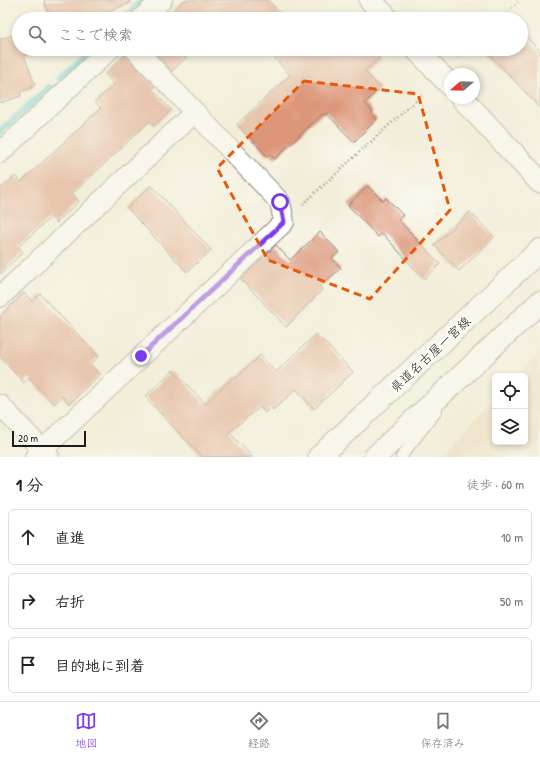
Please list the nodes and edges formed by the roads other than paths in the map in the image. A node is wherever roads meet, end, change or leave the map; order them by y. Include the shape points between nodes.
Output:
1 (162, 0) edge
2 (370, 0) edge
3 (149, 12) edge
4 (381, 12) edge
5 (103, 56) edge
6 (142, 56) edge
7 (423, 56) edge
8 (444, 79) edge
9 (468, 104) edge
10 (195, 112) junction
11 (0, 153) edge
12 (540, 182) edge
13 (540, 250) edge
14 (0, 297) edge
15 (540, 302) edge
16 (476, 362) junction
17 (0, 405) edge
18 (42, 455) edge
19 (319, 457) edge
20 (375, 457) edge
21 (401, 457) edge

1 - 3 street
2 - 4 main road
5 - 11 street
6 - 10 street
7 - 8 main road
9 - 12 main road
10 - 14 street
10 - 18 street via 280,202 284,222
13 - 19 main road, 県道名古屋一宮線
15 - 16 main road
16 - 20 main road
16 - 21 lane
17 - 18 street

